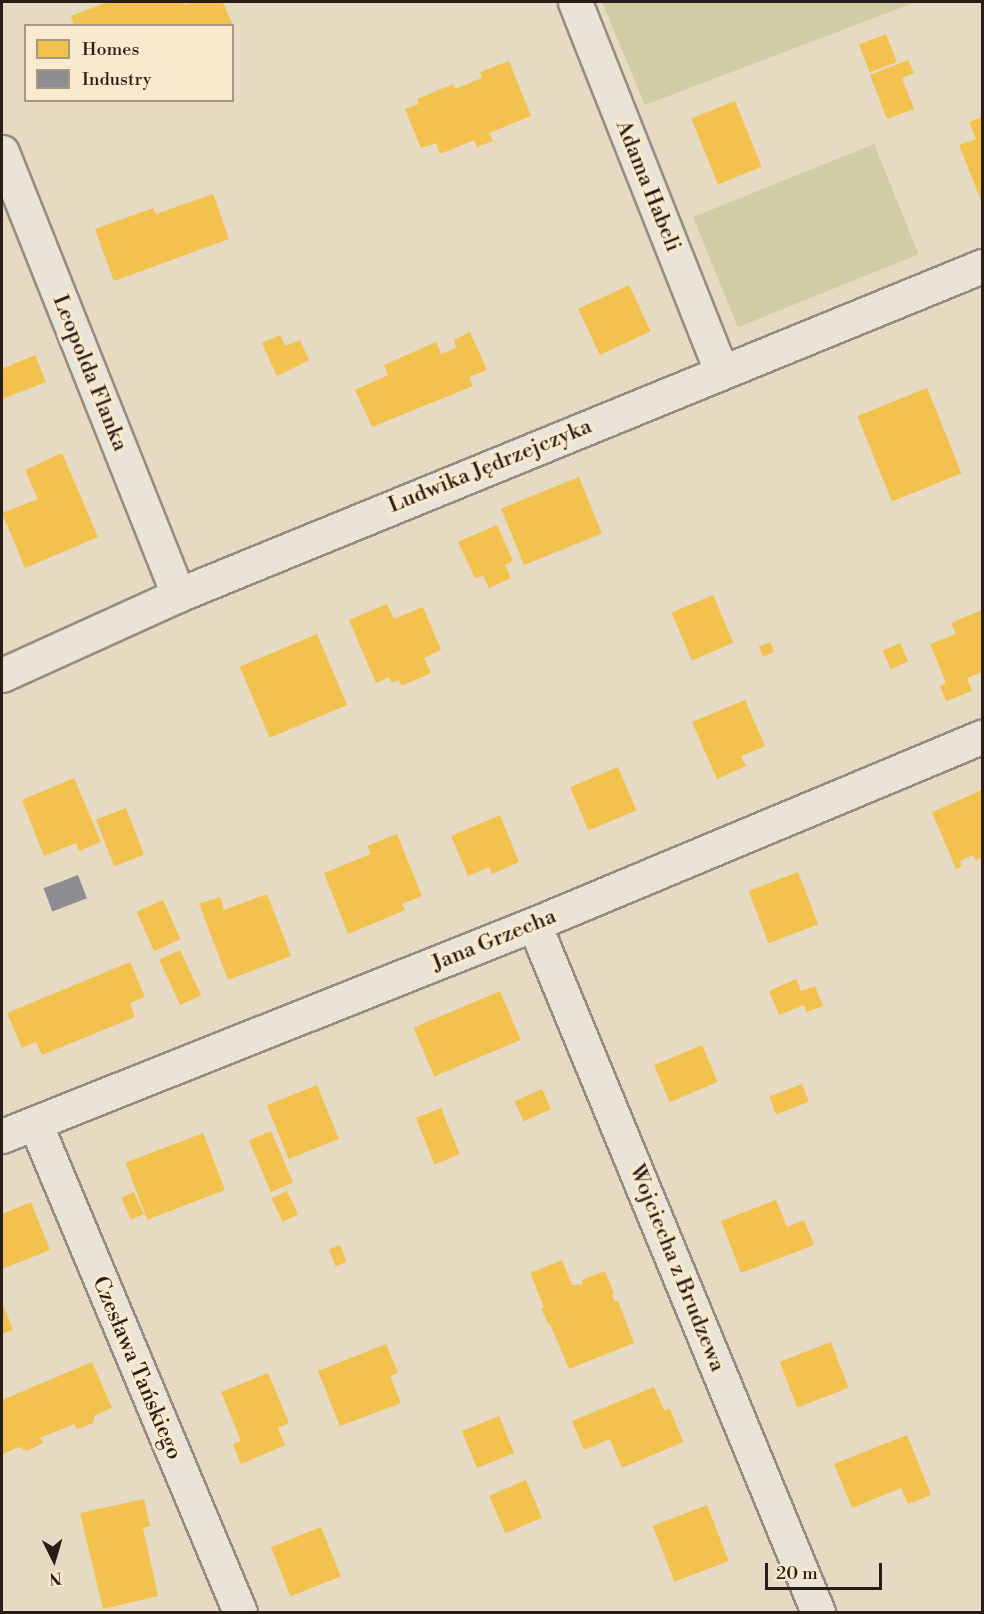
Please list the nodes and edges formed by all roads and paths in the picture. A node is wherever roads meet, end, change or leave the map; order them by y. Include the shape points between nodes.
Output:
1 (574, 2) edge
2 (2, 152) edge
3 (982, 266) edge
4 (722, 371) junction
5 (178, 595) junction
6 (2, 675) edge
7 (982, 737) edge
8 (534, 924) junction
9 (35, 1123) junction
10 (2, 1136) edge
11 (240, 1612) edge
12 (818, 1612) edge

1 - 4 street, Adama Habeli
2 - 5 street, Leopolda Flanka
3 - 4 street, Ludwika Jędrzejczyka
4 - 5 street, Ludwika Jędrzejczyka
5 - 6 street, Ludwika Jędrzejczyka
7 - 8 street, Jana Grzecha
8 - 9 street, Jana Grzecha
8 - 12 street, Wojciecha z Brudzewa
9 - 10 street, Jana Grzecha
9 - 11 street, Czesława Tańskiego

